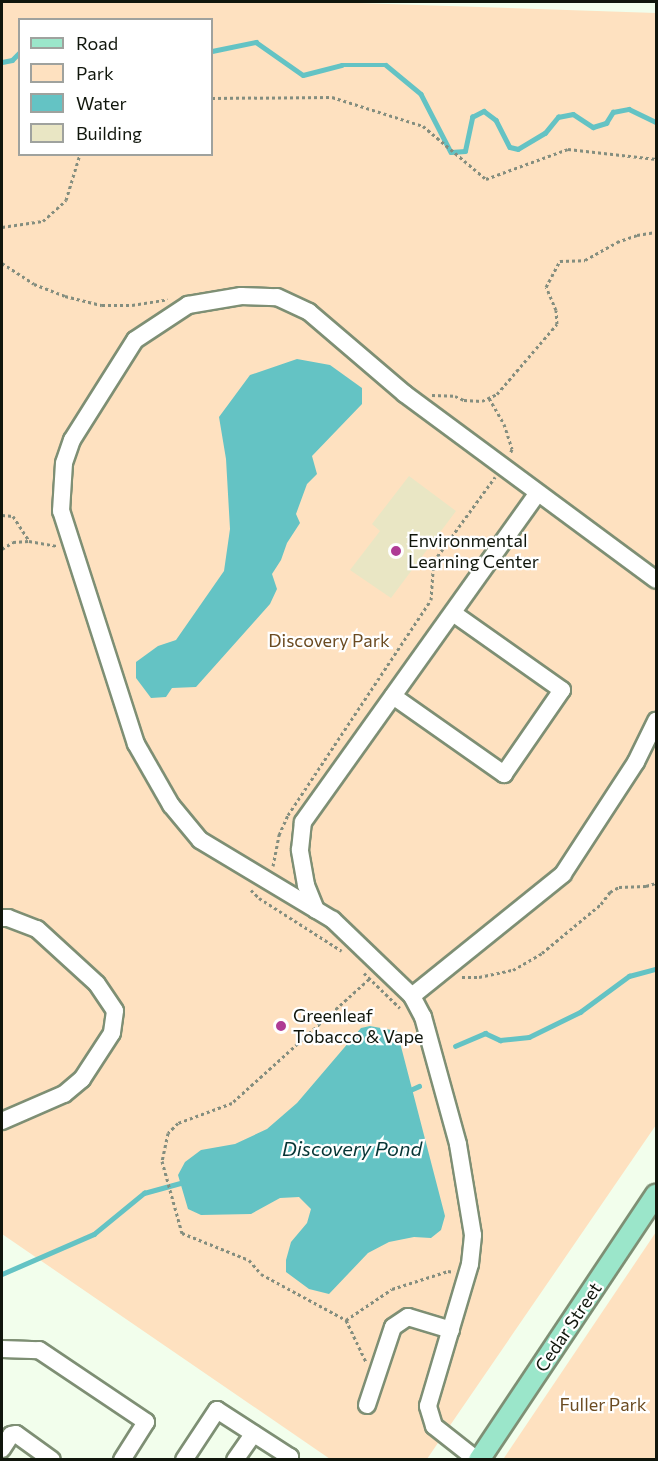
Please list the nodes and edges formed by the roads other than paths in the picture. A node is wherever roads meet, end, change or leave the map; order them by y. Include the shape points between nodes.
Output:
1 (538, 493) junction
2 (657, 580) edge
3 (453, 613) junction
4 (393, 696) junction
5 (657, 722) edge
6 (316, 910) junction
7 (2, 918) edge
8 (412, 996) junction
9 (2, 1121) edge
10 (657, 1195) edge
11 (451, 1330) junction
12 (2, 1349) edge
13 (367, 1405) dead end
14 (253, 1434) junction
15 (2, 1449) edge
16 (289, 1458) edge
17 (52, 1460) edge
18 (122, 1460) edge
19 (184, 1460) edge
20 (236, 1460) edge
21 (478, 1460) edge

1 - 2 lane
1 - 3 lane
1 - 6 lane via 405,394 309,312 277,297 241,296 188,305 135,340 72,440 64,463 61,511 136,744 171,805 200,840
3 - 4 lane
3 - 4 lane via 562,690 504,774
4 - 6 lane via 303,822 300,850 306,885
5 - 8 lane via 636,762 563,874
6 - 8 lane via 333,920
7 - 9 lane via 37,929 97,984 115,1011 112,1033 82,1079 64,1094
8 - 11 lane via 423,1017 439,1069 458,1144 473,1235 470,1264
10 - 21 main road, Cedar Street
11 - 13 lane via 408,1317 393,1327
11 - 21 lane via 429,1396 430,1418 444,1436
12 - 18 lane via 39,1350 146,1422
14 - 16 lane
14 - 19 lane via 217,1410
14 - 20 lane
15 - 17 lane via 16,1434

